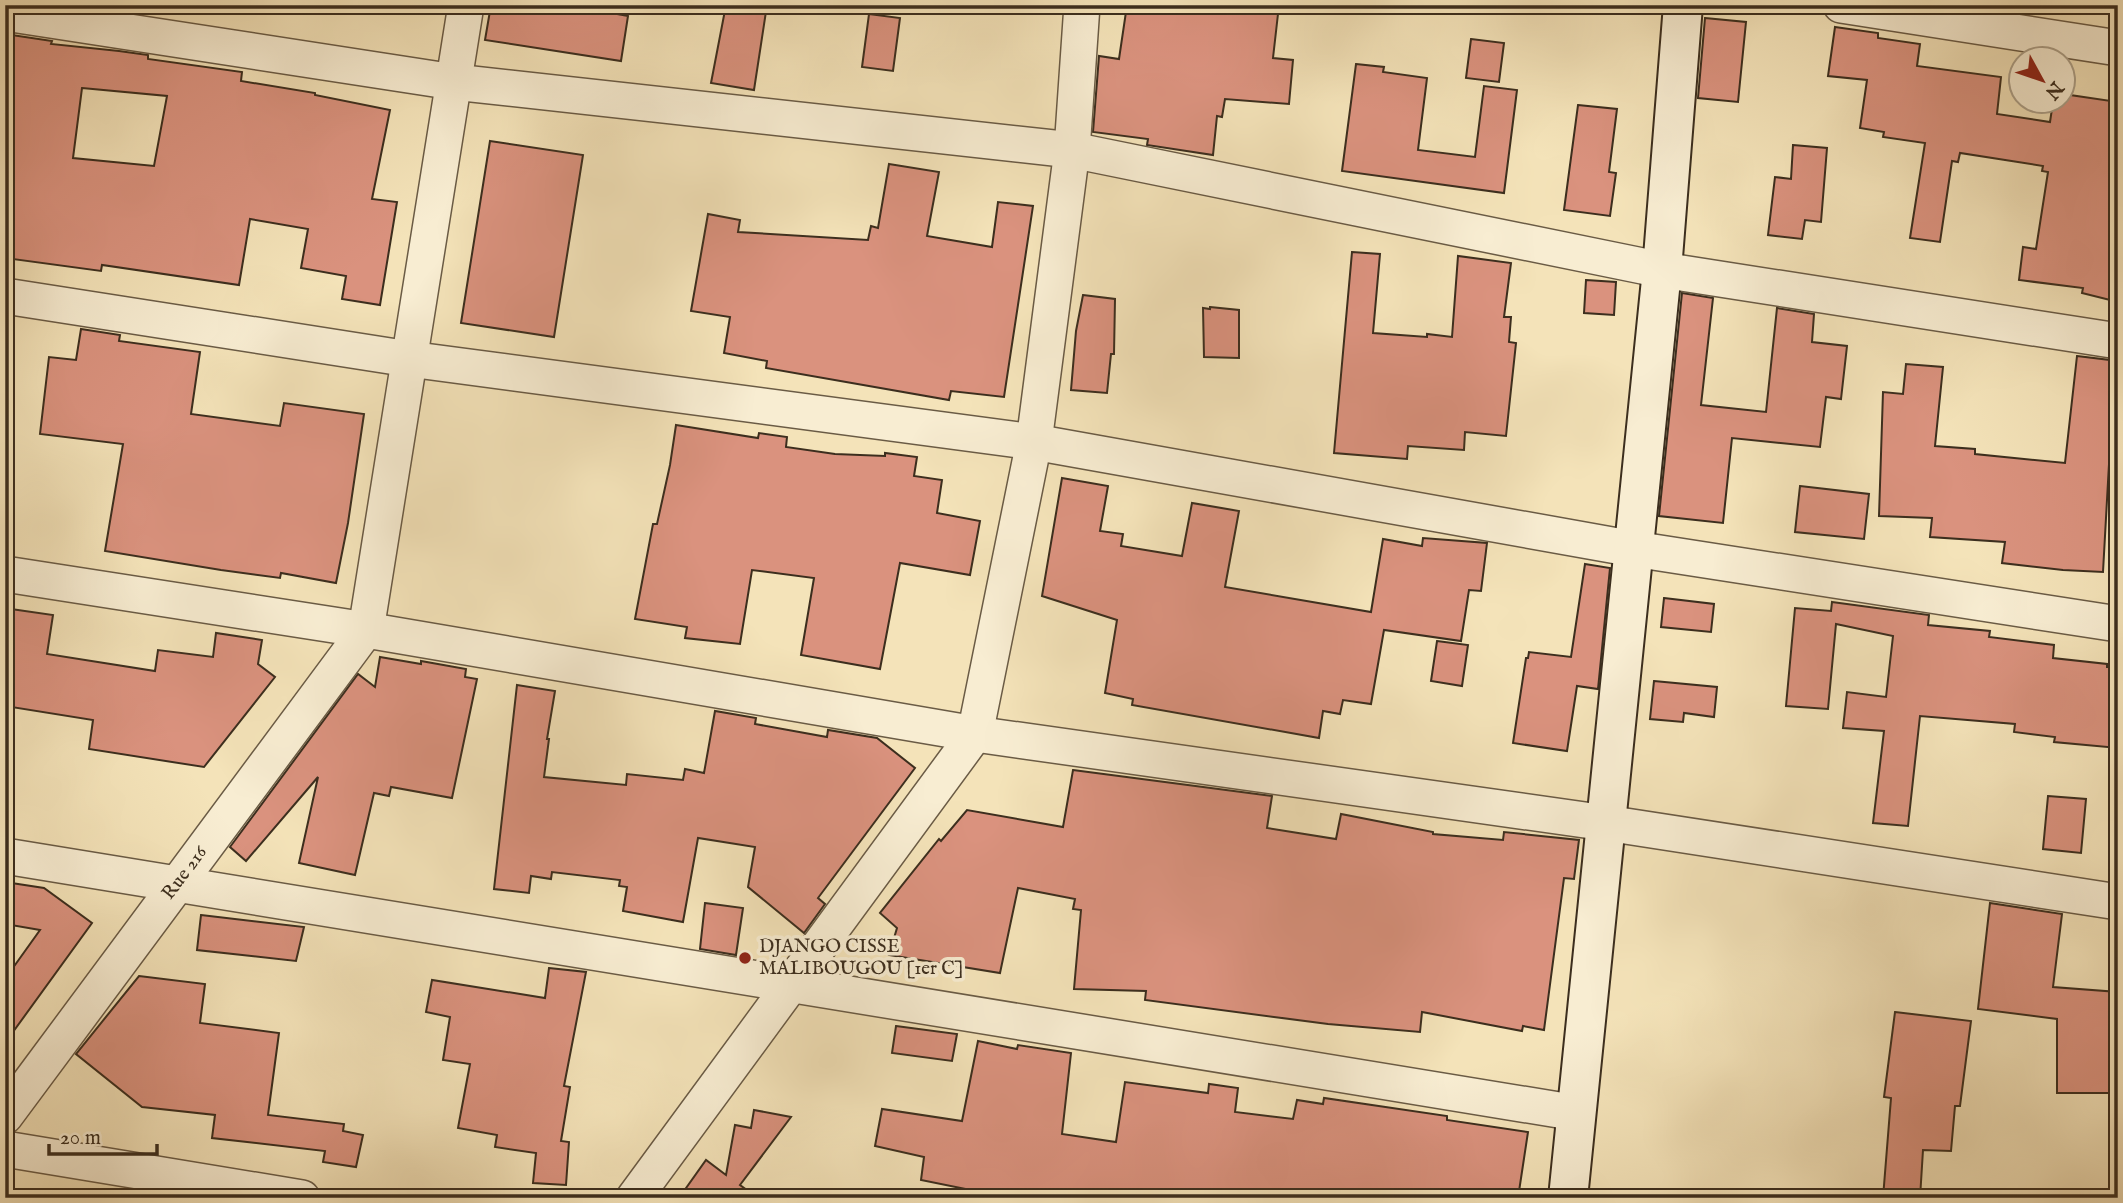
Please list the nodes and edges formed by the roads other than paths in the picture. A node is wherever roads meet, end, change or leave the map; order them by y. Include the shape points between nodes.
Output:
1 (466, 5) edge
2 (1082, 5) edge
3 (1683, 5) edge
4 (1841, 5) edge
5 (5, 13) edge
6 (2118, 48) edge
7 (454, 82) junction
8 (1072, 150) junction
9 (1662, 270) junction
10 (5, 296) edge
11 (2118, 341) edge
12 (409, 359) junction
13 (1034, 442) junction
14 (1634, 549) junction
15 (5, 574) edge
16 (2118, 624) edge
17 (366, 630) junction
18 (975, 734) junction
19 (1606, 823) junction
20 (5, 856) edge
21 (177, 884) junction
22 (2118, 902) edge
23 (791, 984) junction
24 (1577, 1113) junction
25 (5, 1116) edge
26 (5, 1149) edge
27 (299, 1197) edge
28 (634, 1198) edge
29 (1568, 1198) edge

1 - 7 street
2 - 8 street
3 - 9 street
4 - 6 street
5 - 7 street
7 - 8 street
7 - 12 street
8 - 9 street
8 - 13 street
9 - 11 street
9 - 14 street
10 - 12 street
12 - 13 street
12 - 17 street
13 - 14 street
13 - 18 street
14 - 16 street
14 - 19 street
15 - 17 street
17 - 18 street
17 - 21 street, Rue 216
18 - 19 street
18 - 23 street
19 - 22 street
19 - 24 street
20 - 21 street
21 - 23 street
21 - 25 street, Rue 216
23 - 24 street
23 - 28 street
24 - 29 street
26 - 27 street

